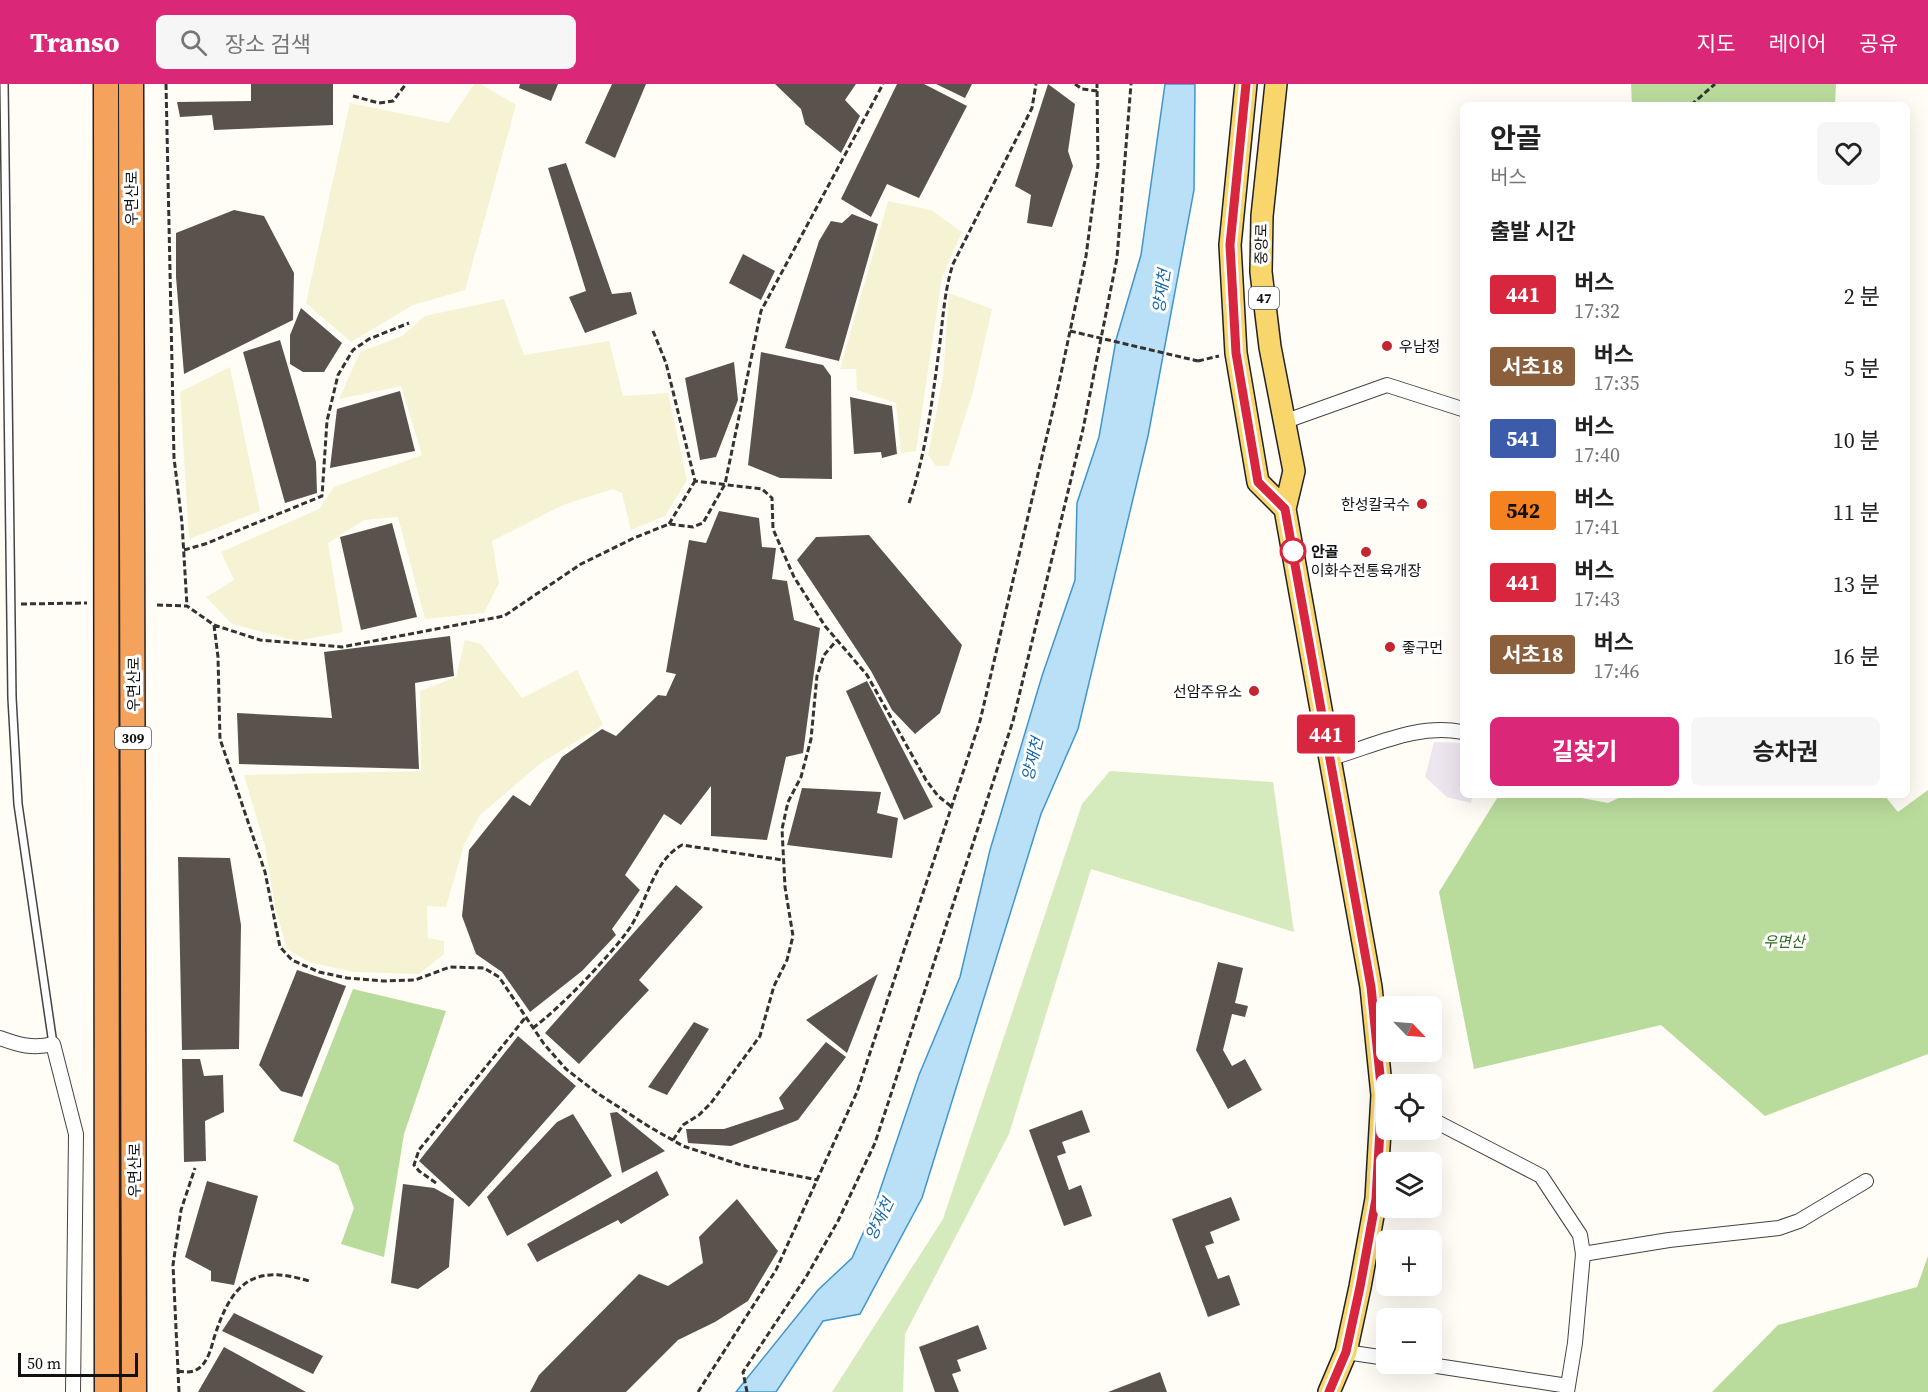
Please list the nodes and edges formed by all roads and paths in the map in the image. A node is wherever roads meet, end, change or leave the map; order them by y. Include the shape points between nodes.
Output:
1 (4, 84) edge
2 (106, 84) edge
3 (131, 84) edge
4 (166, 84) edge
5 (406, 84) edge
6 (883, 84) edge
7 (1036, 84) edge
8 (1075, 84) edge
9 (1097, 84) edge
10 (1131, 84) edge
11 (1246, 84) edge
12 (1276, 84) edge
13 (1715, 84) edge
14 (1098, 91) junction
15 (353, 96) dead end
16 (1694, 102) edge
17 (409, 324) dead end
18 (653, 330) dead end
19 (1070, 331) junction
20 (1197, 361) dead end
21 (0, 371) edge
22 (8, 373) junction
23 (1460, 408) edge
24 (1286, 420) junction
25 (695, 480) junction
26 (726, 484) junction
27 (909, 503) dead end
28 (1285, 509) junction
29 (669, 524) junction
30 (184, 550) junction
31 (97, 603) dead end
32 (10, 604) junction
33 (157, 605) dead end
34 (187, 606) junction
35 (214, 625) junction
36 (837, 640) junction
37 (1460, 732) edge
38 (1330, 758) junction
39 (952, 807) junction
40 (783, 860) junction
41 (525, 1018) junction
42 (533, 1028) junction
43 (0, 1038) edge
44 (53, 1044) junction
45 (1381, 1074) edge
46 (1442, 1125) edge
47 (673, 1140) junction
48 (1381, 1140) edge
49 (195, 1168) dead end
50 (818, 1180) junction
51 (1866, 1181) dead end
52 (436, 1183) dead end
53 (1582, 1254) junction
54 (309, 1281) dead end
55 (1346, 1352) junction
56 (1376, 1356) edge
57 (1442, 1367) edge
58 (178, 1371) junction
59 (1568, 1389) edge
60 (73, 1392) edge
61 (107, 1392) edge
62 (134, 1392) edge
63 (178, 1392) edge
64 (698, 1392) edge
65 (747, 1392) edge
66 (1329, 1392) edge

1 - 22 lane
2 - 61 highway, 우면산로 / 309
3 - 62 highway, 우면산로 / 309
4 - 30 path via 174,458
5 - 15 path via 393,101 379,103
6 - 26 path via 761,311
7 - 27 path via 1032,108 953,264 945,290 932,402 920,470
8 - 14 path
9 - 14 path
10 - 65 path via 1117,258 1083,429 1013,721 875,1143 807,1277 743,1372
11 - 28 main road, 중앙로 / 47 via 1230,245 1236,353 1258,482
12 - 24 main road, 중앙로 / 47 via 1262,216 1261,272 1269,347
13 - 16 path
14 - 19 path via 1098,165 1086,256
17 - 30 path via 369,339 353,350 338,375 327,421 322,496
18 - 25 path via 666,363
19 - 20 path, bridge
19 - 39 path via 980,721
21 - 22 lane
22 - 32 lane
23 - 24 street via 1387,384
24 - 28 main road, 중앙로 / 47 via 1294,471
25 - 26 path
25 - 29 path
26 - 29 path via 703,523 693,527
26 - 36 path via 762,489 772,498 773,529 794,578
28 - 38 main road, 중앙로 / 47
29 - 35 path via 581,564 504,616 342,646 260,640
30 - 34 path
31 - 32 path
32 - 44 lane via 18,804
33 - 34 path
34 - 35 path
35 - 41 path via 220,739 265,872 280,947 292,960 319,972 347,978 415,980 450,967 484,968 499,977
36 - 39 path via 867,675 926,780
36 - 40 path via 824,655 817,676 811,739 782,829
37 - 38 street via 1419,731
38 - 45 main road, 중앙로 / 47 via 1371,987
39 - 50 path via 857,1092
40 - 42 path via 682,844 669,851 627,932
40 - 47 path via 792,936 760,1036 711,1103 683,1125
41 - 42 path
41 - 52 path via 419,1150 414,1165
42 - 47 path via 566,1069
43 - 44 street via 37,1048
44 - 60 street via 76,1134
46 - 53 street via 1541,1176 1580,1235
47 - 50 path via 741,1165
48 - 55 main road, 중앙로 / 47 via 1376,1199
49 - 58 path via 181,1210 173,1265
50 - 64 path via 776,1270
51 - 53 street via 1799,1221 1779,1228
53 - 59 street
54 - 58 path via 286,1274 259,1275 239,1287 204,1363 190,1372
55 - 56 street
55 - 66 main road, 중앙로 / 47
57 - 59 street
58 - 63 path

